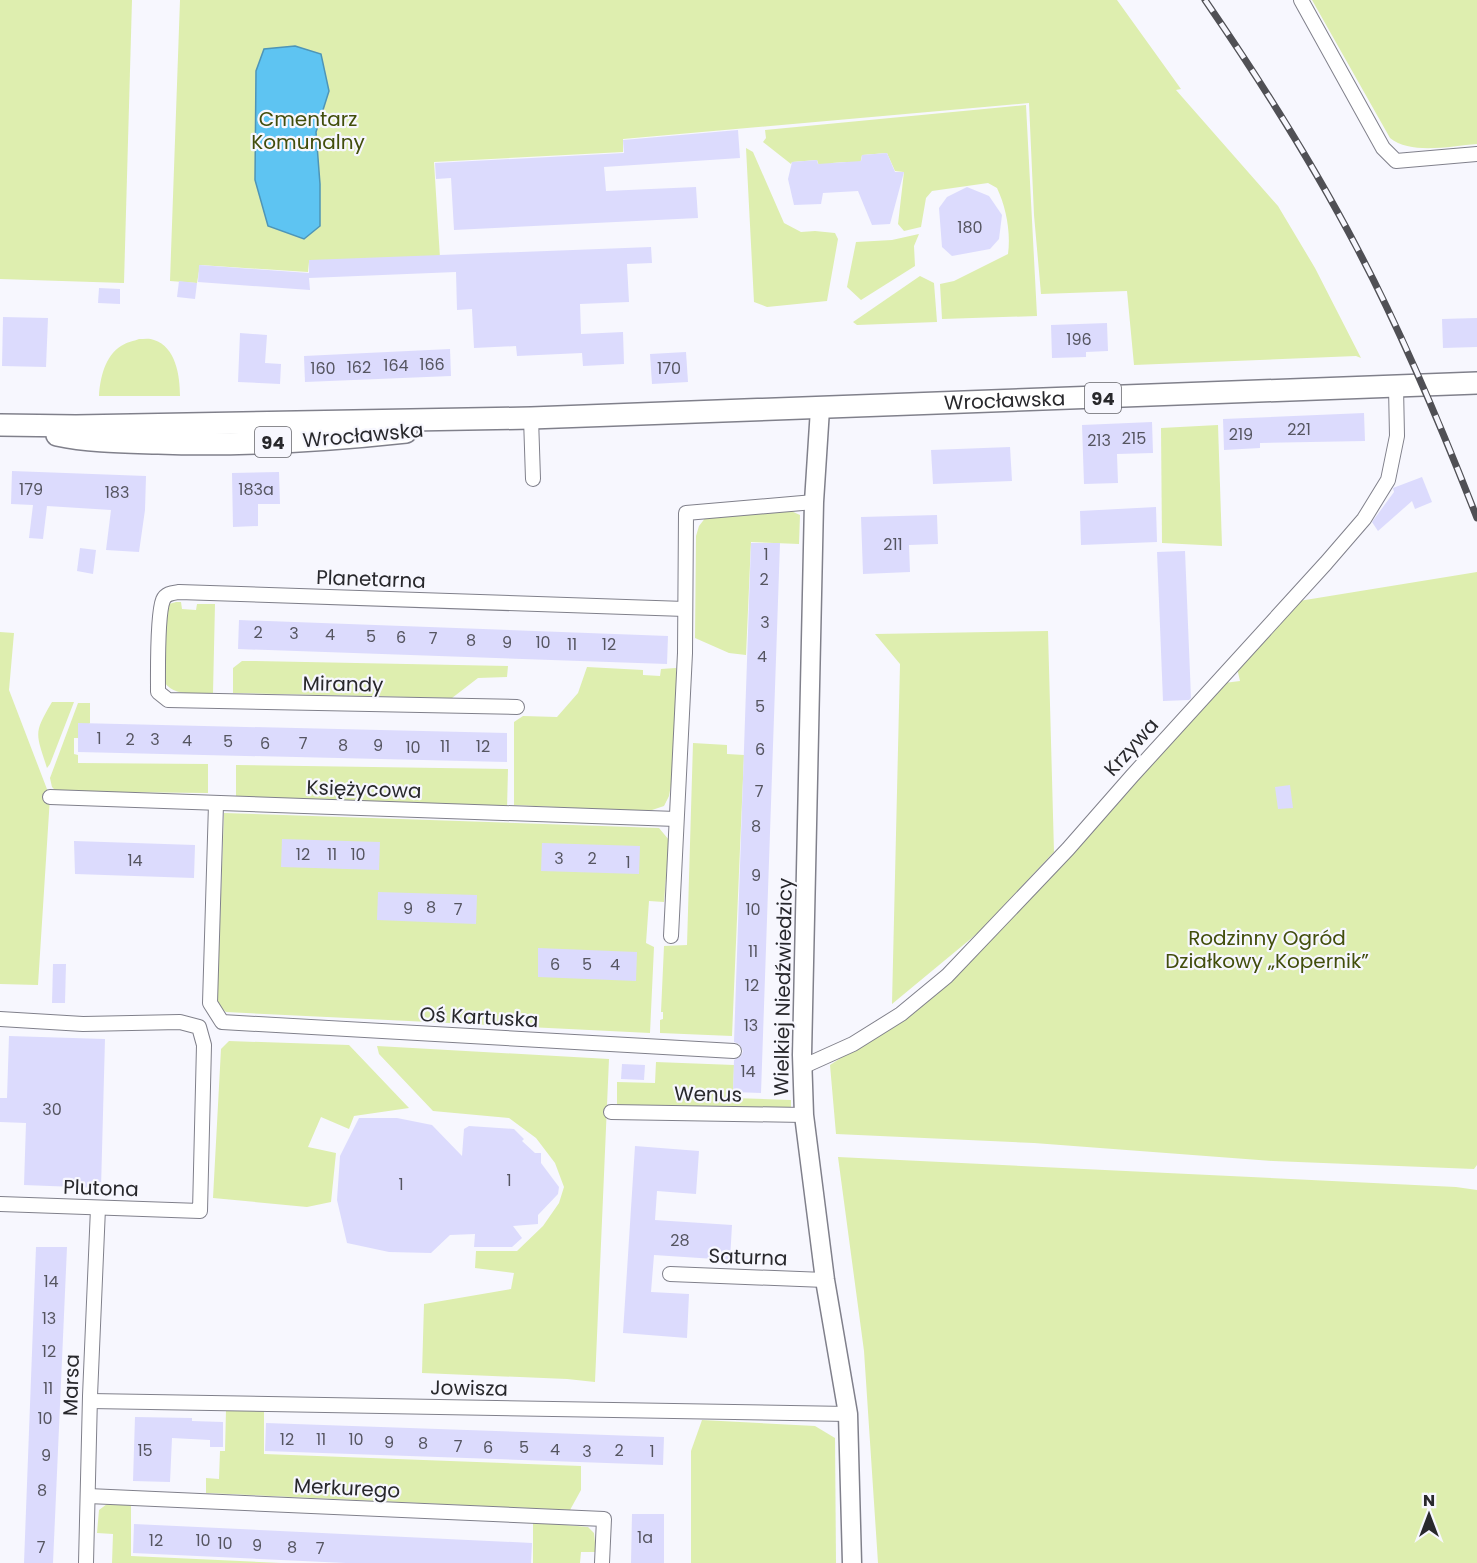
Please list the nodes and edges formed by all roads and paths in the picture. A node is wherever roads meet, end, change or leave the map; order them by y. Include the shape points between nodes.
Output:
1 (1301, 0) edge
2 (1477, 154) edge
3 (1477, 383) edge
4 (1396, 387) junction
5 (820, 409) junction
6 (531, 418) junction
7 (8, 425) edge
8 (533, 479) dead end
9 (814, 502) junction
10 (685, 609) junction
11 (168, 700) joint
12 (517, 707) dead end
13 (50, 797) dead end
14 (216, 804) junction
15 (676, 819) junction
16 (671, 936) dead end
17 (0, 1019) edge
18 (734, 1051) dead end
19 (802, 1067) junction
20 (611, 1112) dead end
21 (804, 1115) junction
22 (0, 1204) edge
23 (98, 1208) junction
24 (670, 1274) dead end
25 (825, 1280) junction
26 (90, 1401) junction
27 (848, 1414) junction
28 (88, 1496) junction
29 (86, 1563) edge
30 (602, 1563) edge
31 (852, 1563) edge

1 - 2 street via 1383,148 1396,161
3 - 4 main road, Wrocławska / 94
4 - 5 main road, Wrocławska / 94
4 - 19 street, Krzywa via 1397,436 1388,480 1364,519 1326,563 1068,849 946,976 901,1014 853,1044
5 - 6 main road, Wrocławska / 94
5 - 9 street, Wielkiej Niedźwiedzicy
6 - 7 main road, Wrocławska / 94
6 - 8 street
9 - 10 street via 686,513
9 - 19 street, Wielkiej Niedźwiedzicy
10 - 11 street, Planetarna via 169,594 163,600 160,620 158,692
10 - 15 street
11 - 12 street, Mirandy
13 - 14 street, Księżycowa
14 - 15 street, Księżycowa
14 - 18 street, Oś Kartuska via 210,1003 222,1022
15 - 16 street
17 - 23 street, Plutona via 83,1024 180,1022 199,1027 204,1045 200,1211
19 - 21 street, Wielkiej Niedźwiedzicy
20 - 21 street, Wenus
21 - 25 street, Wielkiej Niedźwiedzicy
22 - 23 street, Plutona
23 - 26 street, Marsa
24 - 25 street, Saturna
25 - 27 street, Wielkiej Niedźwiedzicy
26 - 27 street, Jowisza
26 - 28 street, Marsa
27 - 31 street, Wielkiej Niedźwiedzicy
28 - 29 street, Marsa
28 - 30 street, Merkurego via 604,1519

